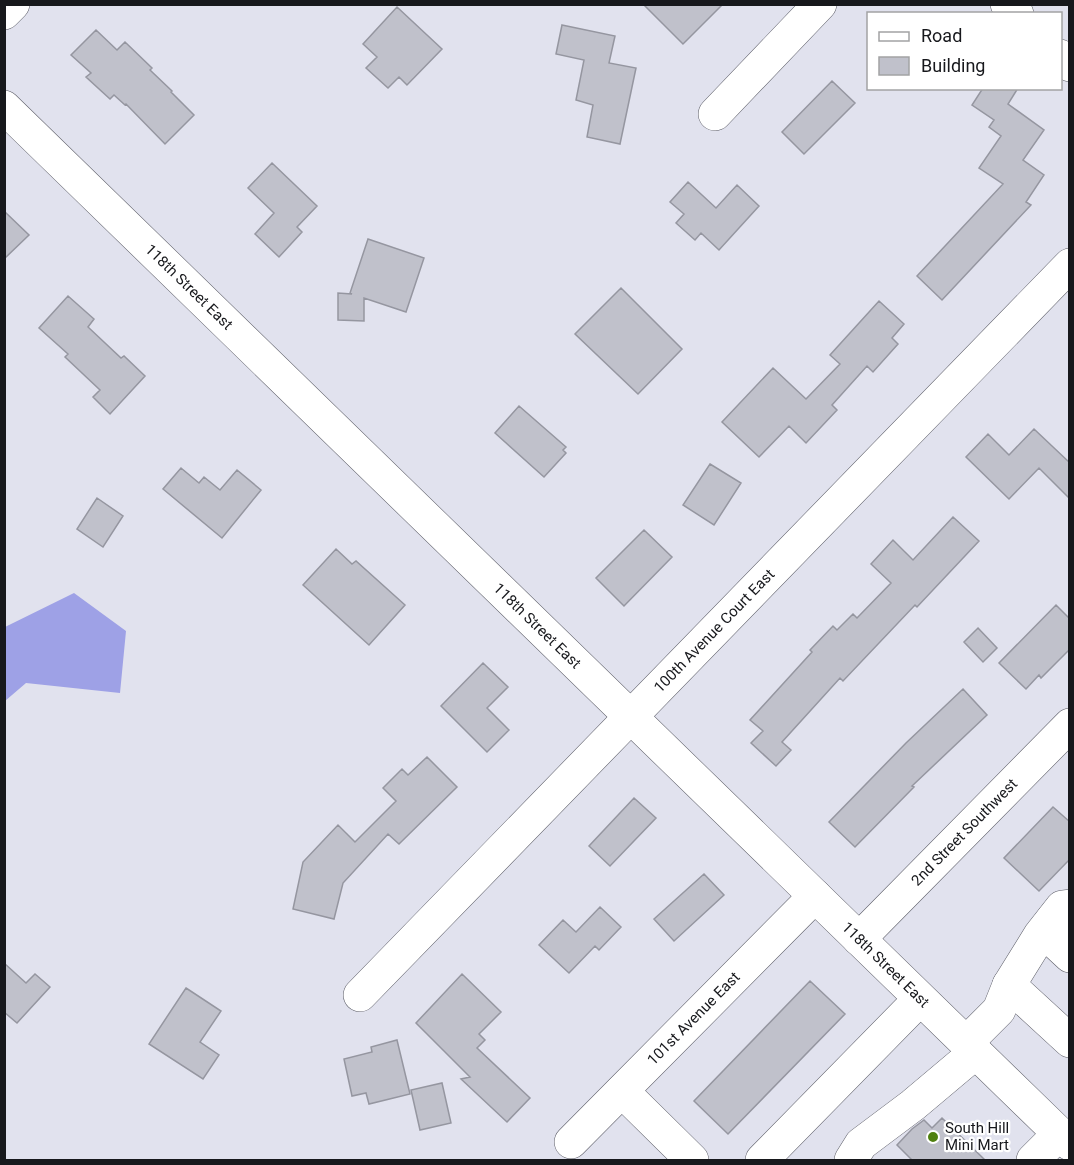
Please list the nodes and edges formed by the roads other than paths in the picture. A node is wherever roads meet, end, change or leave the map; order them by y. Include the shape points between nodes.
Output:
1 (13, 4) edge
2 (820, 4) edge
3 (4, 13) edge
4 (4, 107) edge
5 (715, 114) dead end
6 (1070, 265) edge
7 (630, 716) junction
8 (1070, 725) edge
9 (815, 896) junction
10 (1061, 912) edge
11 (859, 939) junction
12 (1070, 956) edge
13 (1009, 985) junction
14 (360, 995) dead end
15 (920, 999) junction
16 (1070, 1041) edge
17 (971, 1047) junction
18 (622, 1092) junction
19 (1064, 1139) edge
20 (571, 1142) dead end
21 (692, 1161) edge
22 (762, 1161) edge
23 (851, 1161) edge
24 (1033, 1161) edge

1 - 3 street
2 - 5 street
4 - 7 street, 118th Street East
6 - 7 street, 100th Avenue Court East
7 - 9 street, 118th Street East
7 - 14 street, 100th Avenue Court East
8 - 11 street, 2nd Street Southwest
9 - 11 street, 118th Street East
9 - 18 street, 101st Avenue East
10 - 12 street via 1056,944
10 - 13 street via 1040,935
11 - 15 street, 118th Street East
13 - 16 street
13 - 17 street via 999,1010
15 - 17 street, 118th Street East
15 - 22 street
17 - 19 street, 118th Street East
17 - 23 street via 913,1105 861,1144
18 - 20 street, 101st Avenue East
18 - 21 street
19 - 24 street

